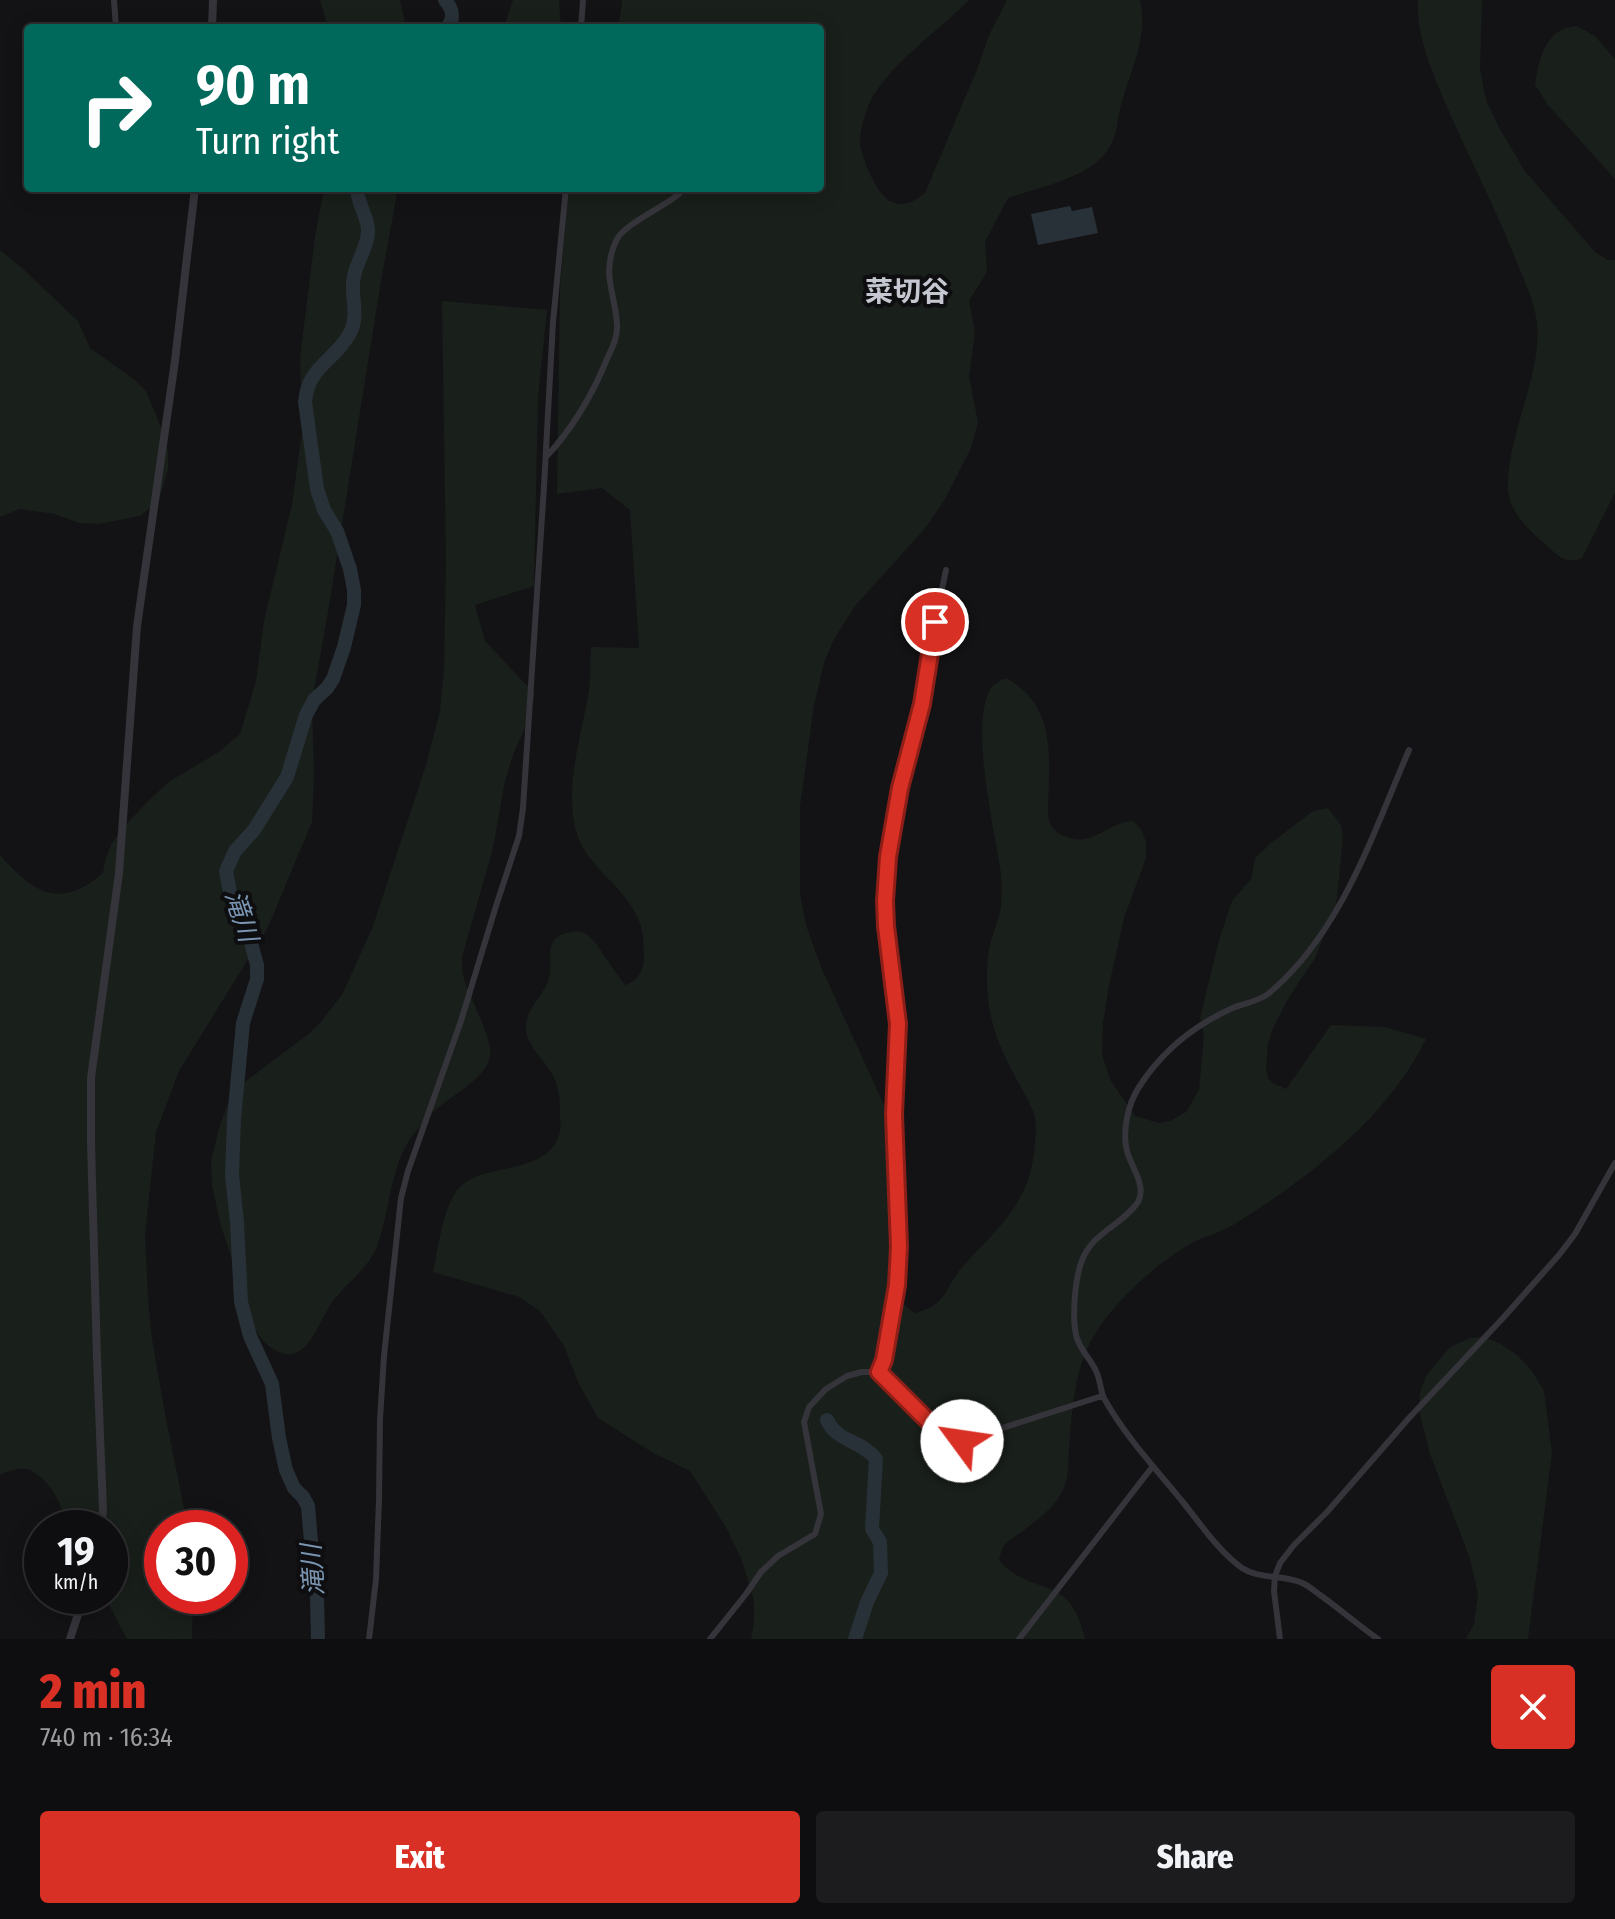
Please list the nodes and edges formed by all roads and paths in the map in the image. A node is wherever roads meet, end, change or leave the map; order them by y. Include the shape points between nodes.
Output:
1 (114, 0) edge
2 (213, 0) edge
3 (583, 0) edge
4 (116, 24) edge
5 (212, 24) edge
6 (581, 24) edge
7 (195, 192) edge
8 (566, 192) edge
9 (679, 194) dead end
10 (546, 457) junction
11 (946, 570) dead end
12 (1409, 750) dead end
13 (1615, 1163) edge
14 (879, 1372) junction
15 (1102, 1396) junction
16 (1153, 1466) junction
17 (103, 1510) edge
18 (1275, 1576) junction
19 (78, 1614) edge
20 (70, 1639) edge
21 (369, 1639) edge
22 (710, 1639) edge
23 (1019, 1639) edge
24 (1280, 1639) edge
25 (1378, 1639) edge

1 - 4 street
2 - 5 street
3 - 6 street
7 - 17 street via 137,626 119,873 91,1078
8 - 10 street
9 - 10 street via 616,238 608,271 616,339 575,423
10 - 21 street via 519,836 401,1198 384,1356
11 - 14 street via 888,857 886,926 898,1024 894,1114 899,1247 897,1285
12 - 15 street via 1348,890 1315,943 1264,997 1234,1007 1184,1036 1137,1089 1125,1136 1140,1198 1087,1250 1076,1289 1076,1335 1096,1371
13 - 18 street via 1559,1255 1294,1545
14 - 15 street via 952,1440
14 - 22 street via 847,1376 809,1407 804,1422 821,1514 815,1534 761,1572
15 - 16 street
16 - 18 street via 1240,1567 1254,1575
16 - 23 street
18 - 24 street
18 - 25 street via 1302,1582
19 - 20 street

